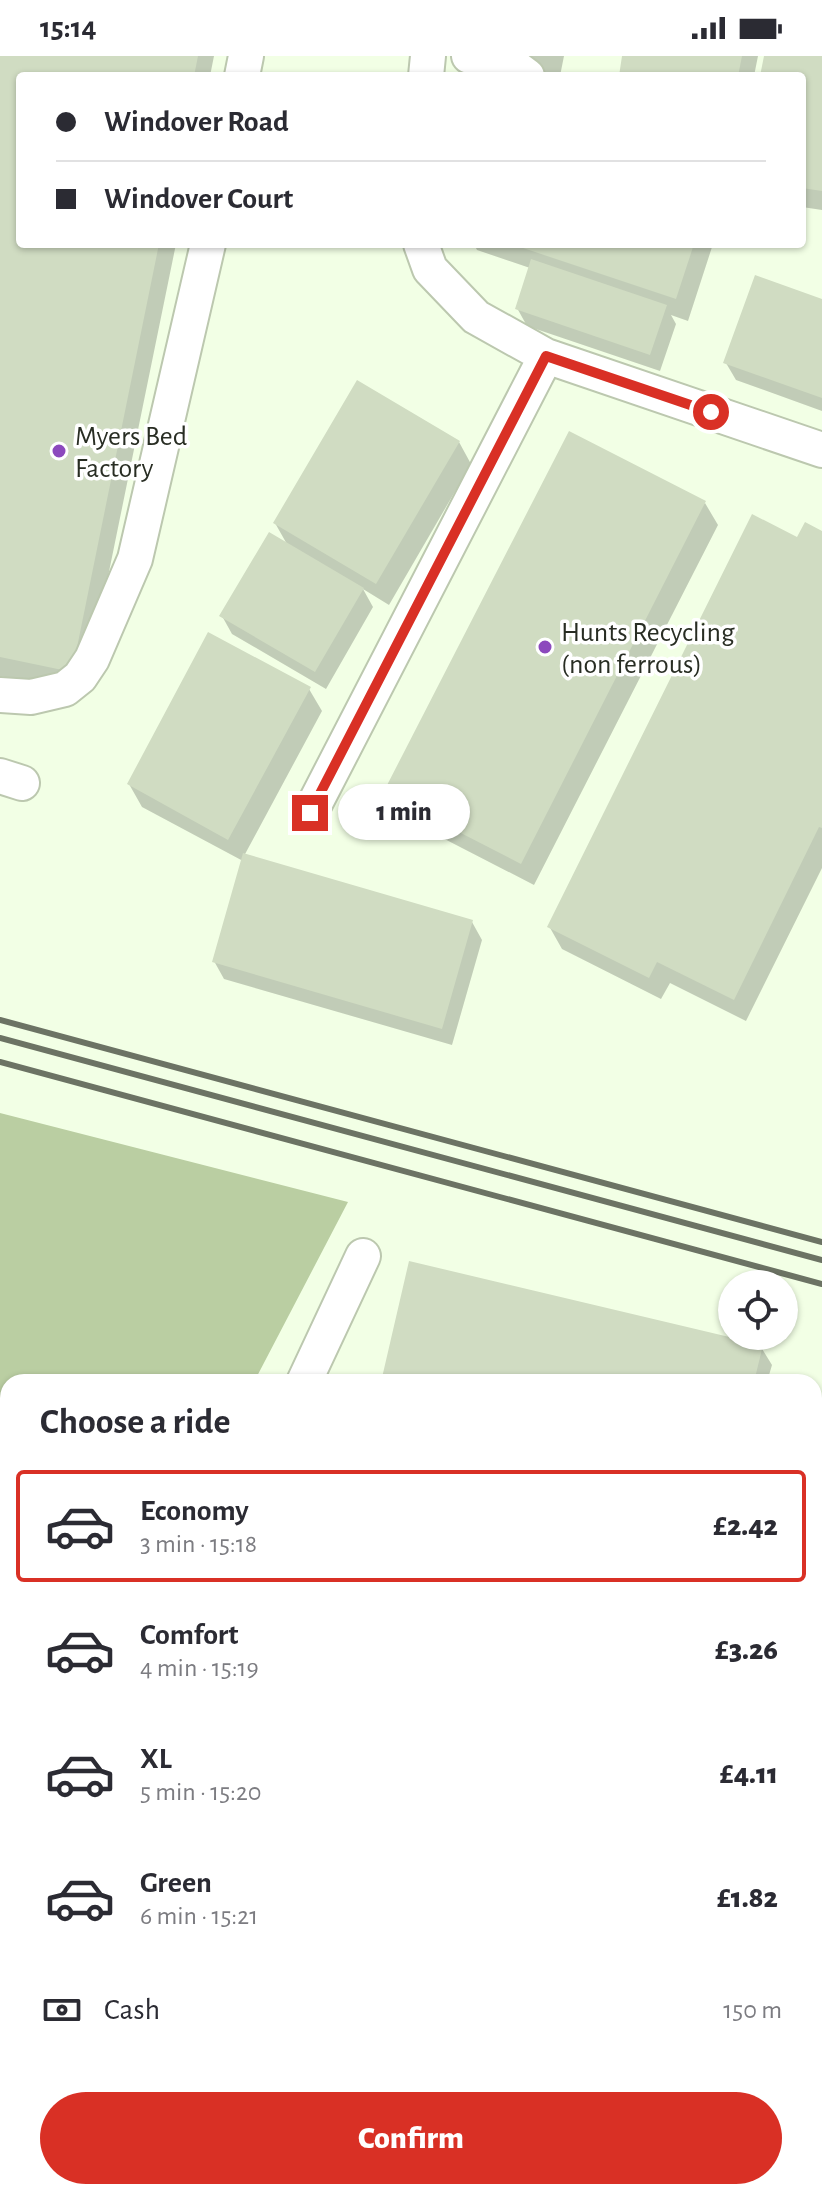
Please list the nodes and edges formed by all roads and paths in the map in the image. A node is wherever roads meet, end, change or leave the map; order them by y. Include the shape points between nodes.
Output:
1 (469, 56) edge
2 (522, 72) edge
3 (207, 248) edge
4 (422, 248) edge
5 (546, 356) junction
6 (822, 450) edge
7 (0, 695) edge
8 (310, 813) dead end
9 (363, 1256) dead end
10 (308, 1374) edge

1 - 2 street
3 - 7 street via 135,559 92,659 65,689 31,697
4 - 5 street via 430,269 476,317
5 - 6 street
5 - 8 street
9 - 10 street

